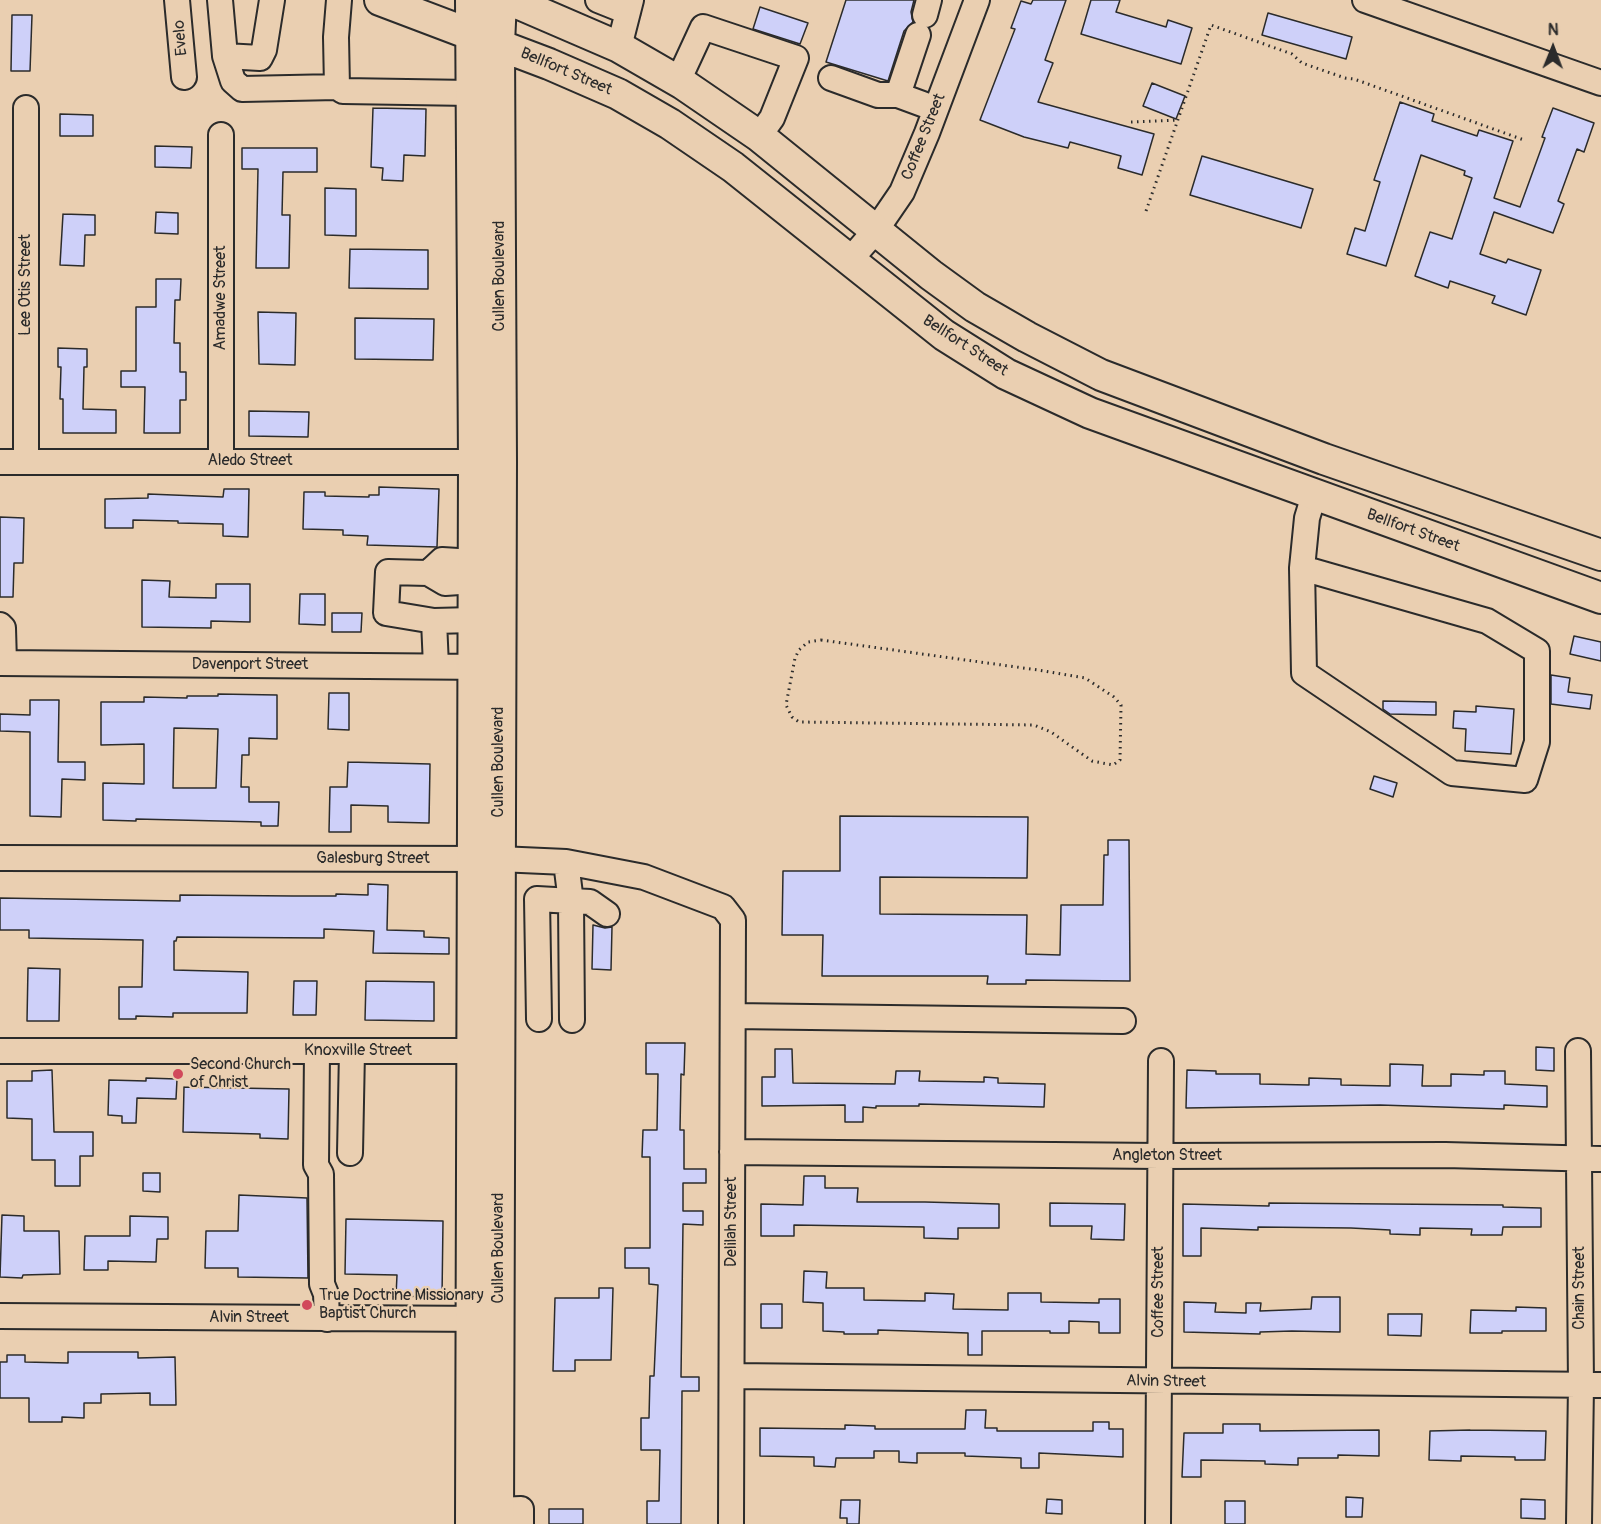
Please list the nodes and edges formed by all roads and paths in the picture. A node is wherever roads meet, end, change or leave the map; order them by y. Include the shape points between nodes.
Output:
1 (177, 0) edge
2 (220, 0) edge
3 (272, 0) edge
4 (339, 0) edge
5 (380, 0) edge
6 (471, 0) edge
7 (501, 0) edge
8 (510, 0) edge
9 (598, 0) edge
10 (976, 0) edge
11 (1365, 0) edge
12 (542, 6) edge
13 (630, 6) edge
14 (924, 17) edge
15 (470, 33) junction
16 (499, 44) junction
17 (619, 46) junction
18 (225, 56) junction
19 (184, 76) dead end
20 (831, 78) dead end
21 (678, 81) junction
22 (1601, 83) edge
23 (337, 87) junction
24 (471, 93) junction
25 (898, 95) junction
26 (26, 108) dead end
27 (936, 109) junction
28 (1178, 120) junction
29 (1131, 122) dead end
30 (221, 135) dead end
31 (759, 136) junction
32 (1524, 140) dead end
33 (733, 167) junction
34 (1146, 211) dead end
35 (876, 230) junction
36 (849, 261) junction
37 (1101, 375) junction
38 (1090, 413) junction
39 (1324, 459) junction
40 (221, 461) junction
41 (0, 462) edge
42 (26, 462) junction
43 (487, 462) junction
44 (1314, 495) junction
45 (1548, 537) junction
46 (1601, 555) edge
47 (1302, 568) junction
48 (474, 571) junction
49 (1534, 574) junction
50 (1601, 598) edge
51 (474, 620) junction
52 (434, 621) junction
53 (0, 625) edge
54 (2, 663) edge
55 (436, 666) junction
56 (487, 667) junction
57 (1114, 697) joint
58 (0, 858) edge
59 (486, 860) junction
60 (566, 862) junction
61 (571, 902) junction
62 (607, 914) dead end
63 (733, 920) joint
64 (733, 1016) junction
65 (539, 1019) dead end
66 (572, 1020) dead end
67 (1123, 1021) dead end
68 (0, 1051) edge
69 (317, 1051) junction
70 (352, 1051) junction
71 (485, 1051) junction
72 (1578, 1051) dead end
73 (1161, 1061) dead end
74 (732, 1152) junction
75 (350, 1153) dead end
76 (1160, 1156) junction
77 (1590, 1159) edge
78 (0, 1316) edge
79 (327, 1319) junction
80 (485, 1319) junction
81 (732, 1376) junction
82 (1159, 1382) junction
83 (1591, 1385) edge
84 (506, 1519) edge
85 (471, 1524) edge
86 (731, 1524) edge
87 (1158, 1524) edge
88 (1579, 1524) edge

1 - 19 street, Evelo
2 - 18 street
3 - 18 street via 260,58
4 - 23 street
5 - 15 main road, Bellfort Street
6 - 15 main road, Cullen Boulevard
7 - 16 main road, Cullen Boulevard
8 - 12 main road
9 - 13 street
10 - 27 street, Coffee Street
11 - 22 street
12 - 17 main road
13 - 17 street
14 - 25 street
15 - 16 main road, Bellfort Street
15 - 24 main road, Cullen Boulevard
16 - 33 main road, Bellfort Street via 618,94
16 - 43 main road, Cullen Boulevard
17 - 21 main road
18 - 23 street via 233,81 242,88
20 - 25 street via 878,95
21 - 31 main road
21 - 31 street via 703,27 796,58 771,118
23 - 24 street via 343,91
24 - 43 main road, Cullen Boulevard
25 - 27 street
26 - 42 street, Lee Otis Street
27 - 35 street, Coffee Street via 902,192
28 - 29 path
28 - 32 path via 1211,25 1292,54 1302,63
28 - 34 path
30 - 40 street, Amadwe Street
31 - 33 main road
31 - 35 main road
33 - 36 main road, Bellfort Street
35 - 36 street, Coffee Street
35 - 37 main road via 975,307
36 - 38 main road, Bellfort Street via 944,335 1005,374
37 - 38 main road
37 - 39 main road
38 - 44 main road, Bellfort Street
39 - 44 main road
39 - 45 main road
40 - 42 street, Aledo Street
40 - 43 street, Aledo Street
41 - 42 street, Aledo Street
43 - 48 main road, Cullen Boulevard
43 - 56 main road, Cullen Boulevard
44 - 47 street via 1307,518
44 - 49 main road, Bellfort Street
45 - 46 main road
45 - 49 main road
47 - 47 street via 1304,673 1452,773 1526,780 1537,742 1537,651 1487,621
48 - 51 main road, Cullen Boulevard
48 - 52 street via 442,560 428,573 388,572 386,613
49 - 50 main road, Bellfort Street
51 - 52 street
51 - 56 main road, Cullen Boulevard
52 - 55 street
53 - 54 street
54 - 55 street, Davenport Street
55 - 56 street, Davenport Street
56 - 59 main road, Cullen Boulevard
57 - 57 path via 1121,705 1121,750 1120,760 1113,765 1092,761 1051,732 1034,725 799,722 786,705 799,650 808,642 821,639 1085,678
58 - 59 street, Galesburg Street
59 - 60 street, Galesburg Street
59 - 71 main road, Cullen Boulevard
60 - 61 street
60 - 63 street, Galesburg Street via 644,877 723,907
61 - 62 street via 590,903
61 - 65 street via 537,899
61 - 66 street
63 - 64 street, Delilah Street
64 - 67 street
64 - 74 street, Delilah Street
68 - 69 street, Knoxville Street
69 - 70 street, Knoxville Street
69 - 79 street via 316,1165 321,1174 322,1284
70 - 71 street, Knoxville Street
70 - 75 street
71 - 80 main road, Cullen Boulevard
72 - 77 street, Chain Street
73 - 76 street, Coffee Street
74 - 76 street, Angleton Street
74 - 81 street, Delilah Street
76 - 77 street, Angleton Street
76 - 82 street, Coffee Street
77 - 83 street, Chain Street
78 - 79 street, Alvin Street
79 - 80 street, Alvin Street
80 - 84 main road, Cullen Boulevard
80 - 85 main road, Cullen Boulevard
81 - 82 street, Alvin Street
81 - 86 street, Delilah Street
82 - 83 street, Alvin Street
82 - 87 street, Coffee Street
83 - 88 street, Chain Street

